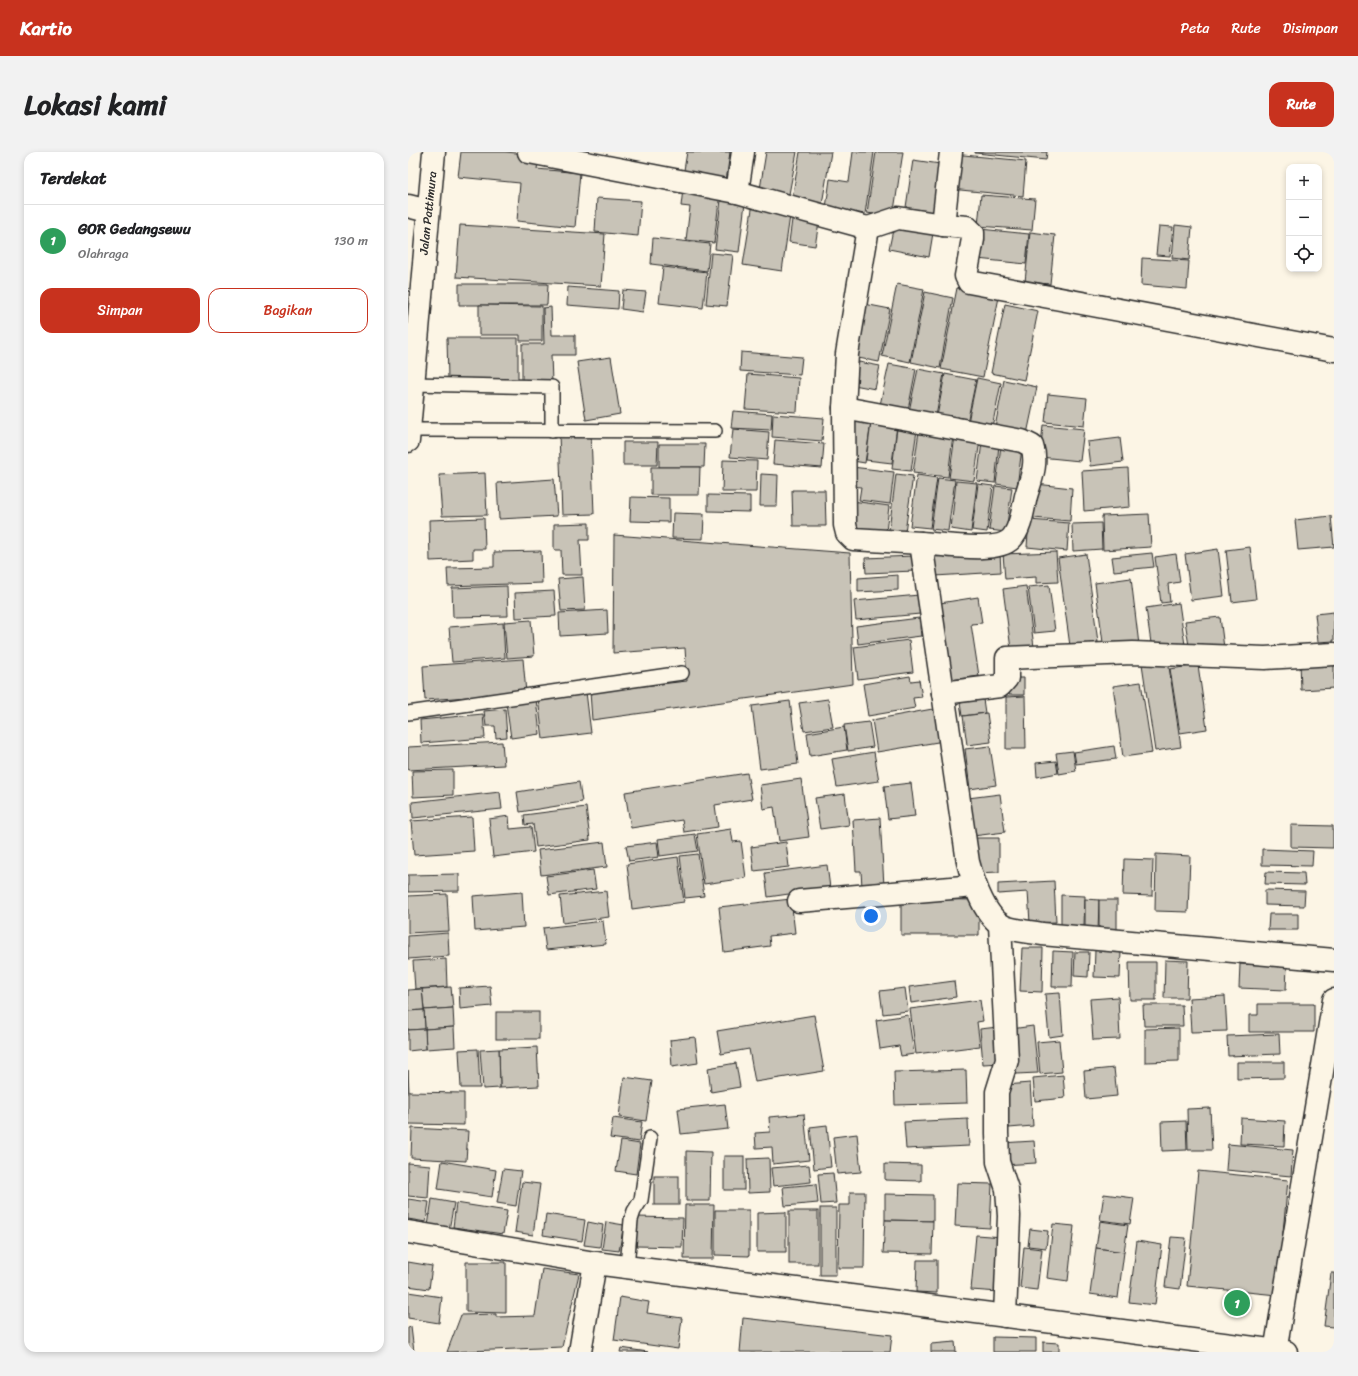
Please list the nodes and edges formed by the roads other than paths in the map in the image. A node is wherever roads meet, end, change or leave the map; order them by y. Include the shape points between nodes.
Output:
1 (434, 152) edge
2 (529, 152) edge
3 (743, 152) edge
4 (951, 152) edge
5 (737, 192) junction
6 (418, 209) edge
7 (943, 224) junction
8 (868, 228) junction
9 (1334, 350) edge
10 (413, 384) junction
11 (844, 408) junction
12 (552, 431) junction
13 (715, 431) dead end
14 (408, 435) edge
15 (921, 543) junction
16 (1334, 654) edge
17 (682, 673) dead end
18 (943, 693) junction
19 (408, 713) edge
20 (975, 886) junction
21 (798, 901) dead end
22 (1000, 924) junction
23 (1334, 960) edge
24 (1334, 1000) edge
25 (650, 1138) dead end
26 (408, 1232) edge
27 (595, 1263) junction
28 (627, 1267) junction
29 (1005, 1316) junction
30 (1279, 1351) edge
31 (580, 1352) edge

1 - 6 main road, Jalan Pattimura
2 - 5 main road
3 - 5 main road
4 - 7 main road
5 - 8 main road
6 - 10 main road, Jalan Pattimura
7 - 8 main road via 898,218
7 - 9 main road via 966,228 973,233 966,276 969,282
8 - 11 main road via 847,354
10 - 12 lane via 552,387
10 - 14 main road, Jalan Pattimura
11 - 15 main road via 847,533 853,539
11 - 15 main road via 1022,441 1032,446 1035,455 1034,467 1018,528 1012,539 1003,545 989,547
12 - 13 lane
12 - 14 lane
15 - 18 main road
16 - 18 main road via 1265,658 1133,652 1007,658 1006,678 1000,686
17 - 19 lane
18 - 20 main road via 968,862
20 - 21 main road
20 - 22 main road
22 - 23 main road via 1008,928 1042,934
22 - 29 main road via 1007,1060 998,1087 996,1118 998,1162 1007,1189 1009,1216
24 - 30 main road
25 - 28 lane via 641,1200 631,1220
26 - 27 main road
27 - 28 main road
27 - 31 main road
28 - 29 main road
29 - 30 main road

